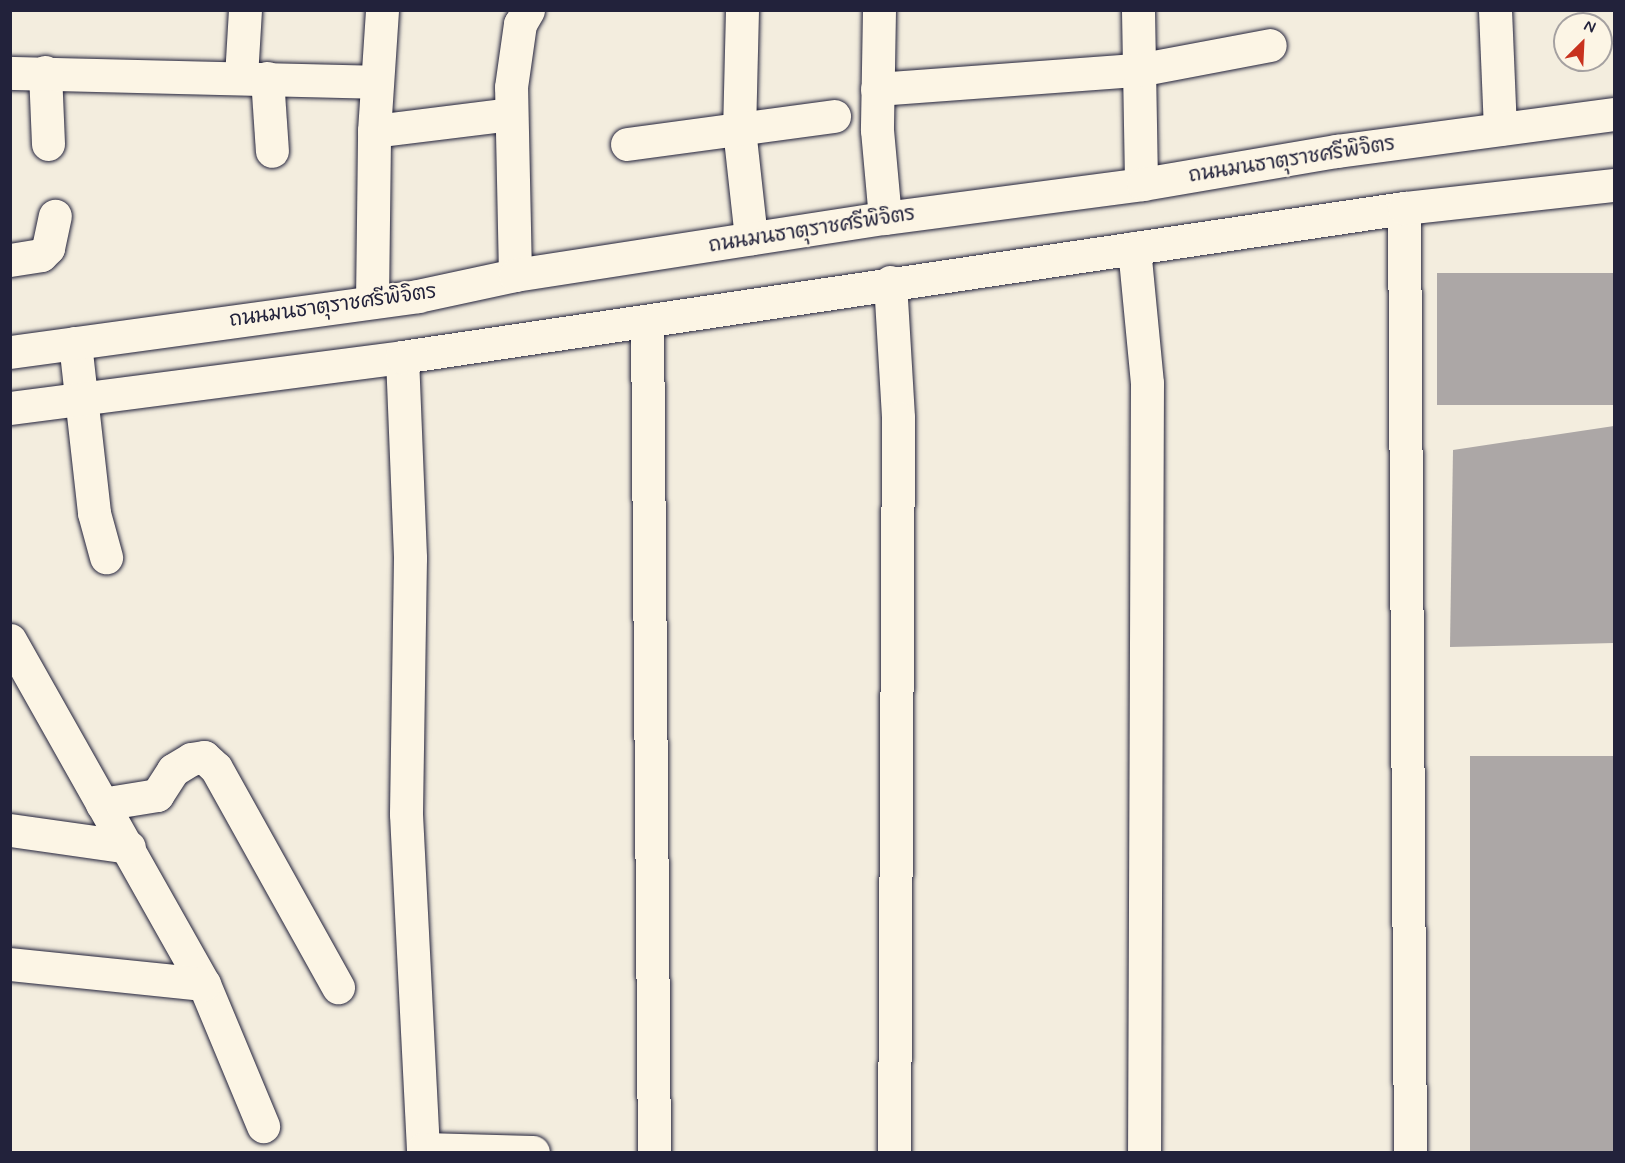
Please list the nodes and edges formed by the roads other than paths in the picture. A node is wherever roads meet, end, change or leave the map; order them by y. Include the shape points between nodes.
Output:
1 (245, 10) edge
2 (382, 10) edge
3 (528, 10) edge
4 (742, 10) edge
5 (879, 10) edge
6 (1138, 10) edge
7 (1495, 10) edge
8 (1270, 45) dead end
9 (1138, 70) junction
10 (45, 72) junction
11 (10, 73) edge
12 (254, 78) junction
13 (377, 81) junction
14 (877, 89) junction
15 (510, 114) junction
16 (1614, 114) edge
17 (834, 116) dead end
18 (739, 129) junction
19 (1500, 129) junction
20 (374, 131) junction
21 (48, 144) dead end
22 (627, 144) dead end
23 (272, 151) dead end
24 (1141, 182) junction
25 (1614, 186) edge
26 (1404, 208) junction
27 (55, 216) dead end
28 (885, 218) junction
29 (751, 238) junction
30 (1134, 248) junction
31 (10, 260) edge
32 (515, 274) junction
33 (890, 282) junction
34 (372, 302) junction
35 (647, 321) junction
36 (75, 343) junction
37 (10, 352) edge
38 (402, 357) junction
39 (83, 398) junction
40 (10, 408) edge
41 (106, 557) dead end
42 (10, 640) edge
43 (102, 804) junction
44 (10, 830) edge
45 (129, 847) junction
46 (10, 964) edge
47 (204, 984) junction
48 (338, 987) dead end
49 (263, 1126) dead end
50 (423, 1151) edge
51 (533, 1152) edge
52 (654, 1152) edge
53 (894, 1152) edge
54 (1144, 1152) edge
55 (1410, 1152) edge

1 - 12 street
2 - 13 street
3 - 15 street via 515,50
4 - 18 street
5 - 14 street
6 - 9 street
7 - 19 street
8 - 9 street
9 - 14 street
9 - 24 street
10 - 11 street
10 - 12 street
10 - 21 street
12 - 13 street
12 - 23 street
13 - 20 street
14 - 28 street
15 - 20 street
15 - 32 street
16 - 19 street, ถนนมนธาตุราชศรีพิจิตร
17 - 18 street
18 - 22 street
18 - 29 street
19 - 24 street, ถนนมนธาตุราชศรีพิจิตร
20 - 34 street
24 - 28 street, ถนนมนธาตุราชศรีพิจิตร
25 - 26 street
26 - 30 street
26 - 55 street
27 - 31 street via 48,248 41,255
28 - 29 street, ถนนมนธาตุราชศรีพิจิตร
29 - 32 street, ถนนมนธาตุราชศรีพิจิตร
30 - 33 street
30 - 54 street via 1147,383
32 - 34 street, ถนนมนธาตุราชศรีพิจิตร
33 - 35 street
33 - 53 street via 898,418
34 - 36 street, ถนนมนธาตุราชศรีพิจิตร
35 - 38 street
35 - 52 street
36 - 37 street, ถนนมนธาตุราชศรีพิจิตร
36 - 39 street
38 - 39 street
38 - 50 street via 410,558 406,814
39 - 40 street
39 - 41 street via 94,513
42 - 43 street
43 - 45 street
43 - 48 street via 157,795 173,770 191,759 204,757 216,768
44 - 45 street
45 - 47 street
46 - 47 street
47 - 49 street
50 - 51 street

